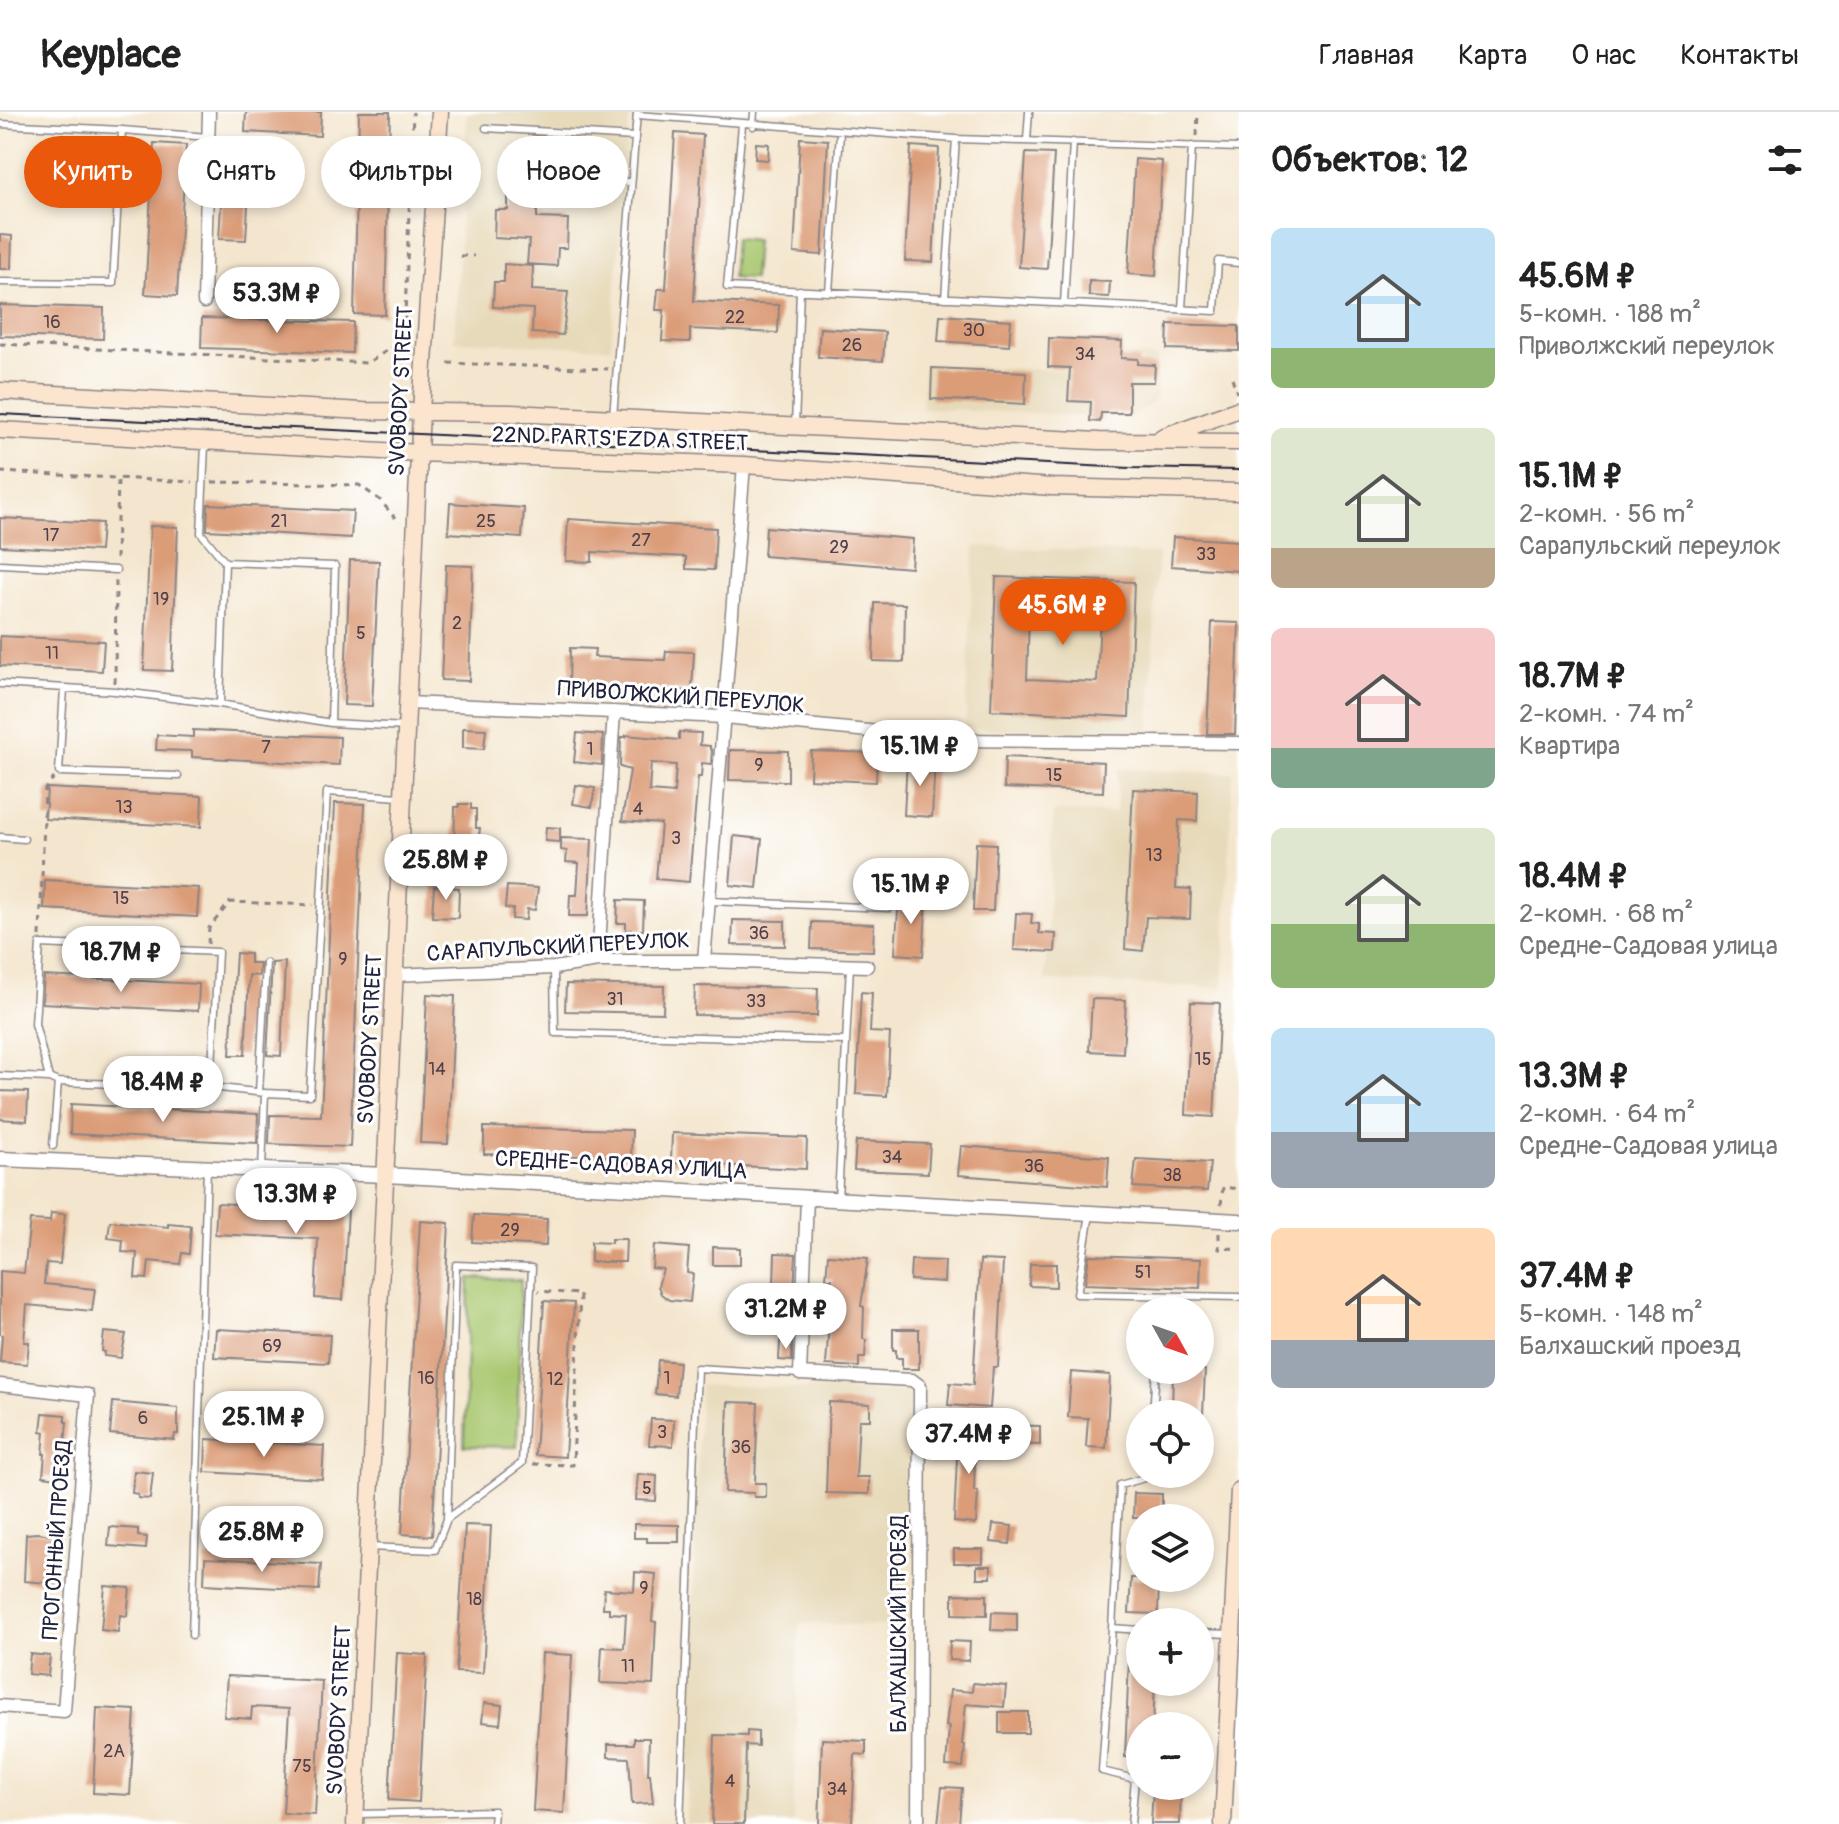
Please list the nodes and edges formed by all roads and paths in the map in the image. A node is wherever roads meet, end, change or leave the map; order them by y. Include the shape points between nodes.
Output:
1 (209, 112) edge
2 (413, 112) edge
3 (440, 112) edge
4 (754, 112) edge
5 (1029, 112) edge
6 (1198, 112) edge
7 (637, 113) edge
8 (0, 124) edge
9 (742, 125) junction
10 (753, 126) junction
11 (486, 128) dead end
12 (122, 130) junction
13 (840, 132) junction
14 (196, 136) edge
15 (208, 136) edge
16 (634, 137) junction
17 (956, 139) junction
18 (1027, 140) junction
19 (1073, 142) junction
20 (1194, 146) junction
21 (1239, 148) edge
22 (628, 182) edge
23 (631, 182) junction
24 (206, 208) edge
25 (460, 256) dead end
26 (474, 256) dead end
27 (1239, 263) edge
28 (0, 282) edge
29 (800, 290) junction
30 (829, 292) junction
31 (945, 298) junction
32 (204, 302) dead end
33 (1064, 303) junction
34 (1182, 309) junction
35 (0, 344) edge
36 (448, 363) dead end
37 (617, 369) junction
38 (1232, 378) dead end
39 (0, 391) edge
40 (1239, 399) edge
41 (1239, 409) edge
42 (421, 411) junction
43 (613, 417) junction
44 (795, 426) junction
45 (0, 430) edge
46 (205, 441) junction
47 (1153, 441) junction
48 (1239, 442) edge
49 (420, 453) junction
50 (744, 465) junction
51 (118, 479) dead end
52 (1239, 492) edge
53 (225, 562) junction
54 (0, 564) edge
55 (116, 570) junction
56 (0, 684) edge
57 (64, 688) junction
58 (115, 691) junction
59 (408, 703) junction
60 (220, 704) junction
61 (614, 712) junction
62 (724, 717) junction
63 (331, 723) junction
64 (407, 727) junction
65 (1239, 743) edge
66 (59, 772) junction
67 (178, 776) dead end
68 (404, 798) junction
69 (0, 837) edge
70 (24, 839) dead end
71 (893, 872) dead end
72 (709, 901) junction
73 (321, 905) junction
74 (40, 944) junction
75 (207, 952) junction
76 (598, 961) junction
77 (704, 961) junction
78 (266, 963) dead end
79 (850, 966) junction
80 (867, 966) dead end
81 (554, 968) junction
82 (395, 975) junction
83 (845, 1041) junction
84 (0, 1076) edge
85 (49, 1078) junction
86 (58, 1082) junction
87 (211, 1087) junction
88 (262, 1092) junction
89 (53, 1146) dead end
90 (0, 1159) edge
91 (207, 1167) junction
92 (262, 1170) junction
93 (386, 1175) junction
94 (807, 1198) junction
95 (838, 1199) junction
96 (1090, 1214) junction
97 (1239, 1221) edge
98 (1239, 1248) edge
99 (1219, 1249) dead end
100 (530, 1291) junction
101 (1162, 1296) edge
102 (1214, 1297) edge
103 (1239, 1297) edge
104 (800, 1374) junction
105 (0, 1385) edge
106 (522, 1463) junction
107 (1126, 1483) edge
108 (1239, 1490) edge
109 (447, 1519) junction
110 (368, 1547) junction
111 (1112, 1628) junction
112 (1126, 1629) edge
113 (1214, 1633) edge
114 (1232, 1634) junction
115 (192, 1635) dead end
116 (0, 1706) edge
117 (356, 1819) edge
118 (493, 1824) edge
119 (680, 1824) edge
120 (918, 1824) edge
121 (1131, 1824) edge
122 (1223, 1824) edge

1 - 15 street
2 - 35 path via 404,340 367,363
3 - 42 main road, SVOBODY STREET
4 - 10 lane
5 - 18 lane
6 - 20 path
7 - 9 lane
7 - 16 lane
8 - 12 lane
9 - 10 lane
9 - 29 lane via 727,287
10 - 13 lane
11 - 16 lane
12 - 14 lane
12 - 28 lane via 113,283
13 - 17 lane
13 - 30 lane
16 - 23 lane
17 - 18 lane
17 - 31 lane
18 - 19 lane
19 - 20 lane
19 - 33 lane
20 - 21 lane
20 - 34 lane
22 - 23 lane
23 - 37 lane
24 - 32 street
25 - 26 path
27 - 34 lane via 1218,261 1215,311
29 - 30 lane
29 - 44 lane
30 - 31 lane
31 - 33 lane
33 - 34 lane
36 - 37 path
37 - 43 lane
38 - 40 path
39 - 42 main road, 22ND PARTS'EZDA STREET
41 - 47 main road
42 - 43 main road, 22ND PARTS'EZDA STREET
42 - 49 main road, SVOBODY STREET
43 - 44 main road, 22ND PARTS'EZDA STREET
44 - 47 main road, 22ND PARTS'EZDA STREET
45 - 46 main road, 22ND PARTS'EZDA STREET
46 - 49 main road, 22ND PARTS'EZDA STREET
46 - 53 lane via 201,533
47 - 48 main road, 22ND PARTS'EZDA STREET
49 - 50 main road, 22ND PARTS'EZDA STREET
49 - 59 main road, SVOBODY STREET
50 - 52 main road, 22ND PARTS'EZDA STREET via 1052,487
50 - 62 street
51 - 55 path
53 - 60 lane
53 - 63 lane via 335,566
54 - 55 lane
55 - 58 path
56 - 57 lane
57 - 58 lane
57 - 66 lane
58 - 60 lane
59 - 61 street, ПРИВОЛЖСКИЙ ПЕРЕУЛОК
59 - 64 main road, SVOBODY STREET
60 - 63 lane
61 - 62 street, ПРИВОЛЖСКИЙ ПЕРЕУЛОК
61 - 76 street
62 - 65 street, ПРИВОЛЖСКИЙ ПЕРЕУЛОК via 961,740
62 - 72 street
63 - 64 lane
64 - 68 main road, SVOBODY STREET
66 - 67 lane
66 - 74 path via 45,789
68 - 73 lane via 327,792
68 - 82 main road, SVOBODY STREET
69 - 70 lane
71 - 72 lane via 889,908
72 - 77 street
73 - 75 path via 230,902 209,928
73 - 88 lane via 310,1095
74 - 75 lane
74 - 85 lane via 35,1024
75 - 87 lane via 218,952
76 - 77 street, САРАПУЛЬСКИЙ ПЕРЕУЛОК
76 - 81 street, САРАПУЛЬСКИЙ ПЕРЕУЛОК
77 - 79 street, САРАПУЛЬСКИЙ ПЕРЕУЛОК
78 - 88 lane
79 - 80 street, САРАПУЛЬСКИЙ ПЕРЕУЛОК
79 - 83 lane
81 - 82 street, САРАПУЛЬСКИЙ ПЕРЕУЛОК
81 - 83 lane via 555,1033
82 - 93 main road, SVOBODY STREET
83 - 95 lane
84 - 85 lane
85 - 86 lane
86 - 87 lane
86 - 89 lane
87 - 88 lane
88 - 92 lane
90 - 91 street, СРЕДНЕ-САДОВАЯ УЛИЦА
91 - 92 street, СРЕДНЕ-САДОВАЯ УЛИЦА
91 - 115 lane
92 - 93 street, СРЕДНЕ-САДОВАЯ УЛИЦА
93 - 94 street, СРЕДНЕ-САДОВАЯ УЛИЦА
93 - 110 main road, SVOBODY STREET
94 - 95 street, СРЕДНЕ-САДОВАЯ УЛИЦА
94 - 104 street
95 - 96 street, СРЕДНЕ-САДОВАЯ УЛИЦА
96 - 97 street, СРЕДНЕ-САДОВАЯ УЛИЦА
96 - 101 lane via 1077,1294
98 - 99 path
100 - 106 lane
100 - 106 path via 580,1294 573,1465
100 - 109 lane via 532,1268 456,1265
102 - 103 lane
104 - 119 lane via 697,1368
104 - 120 street, БАЛХАШСКИЙ ПРОЕЗД via 912,1380 920,1386
105 - 116 street, ПРОГОННЫЙ ПРОЕЗД via 88,1395 64,1711
106 - 109 lane
107 - 111 lane via 1120,1485
108 - 114 main road
109 - 110 lane via 435,1550
110 - 117 main road, SVOBODY STREET
111 - 112 lane
111 - 121 lane via 1102,1771 1135,1779
113 - 114 lane
114 - 122 main road
117 - 118 lane via 494,1811

